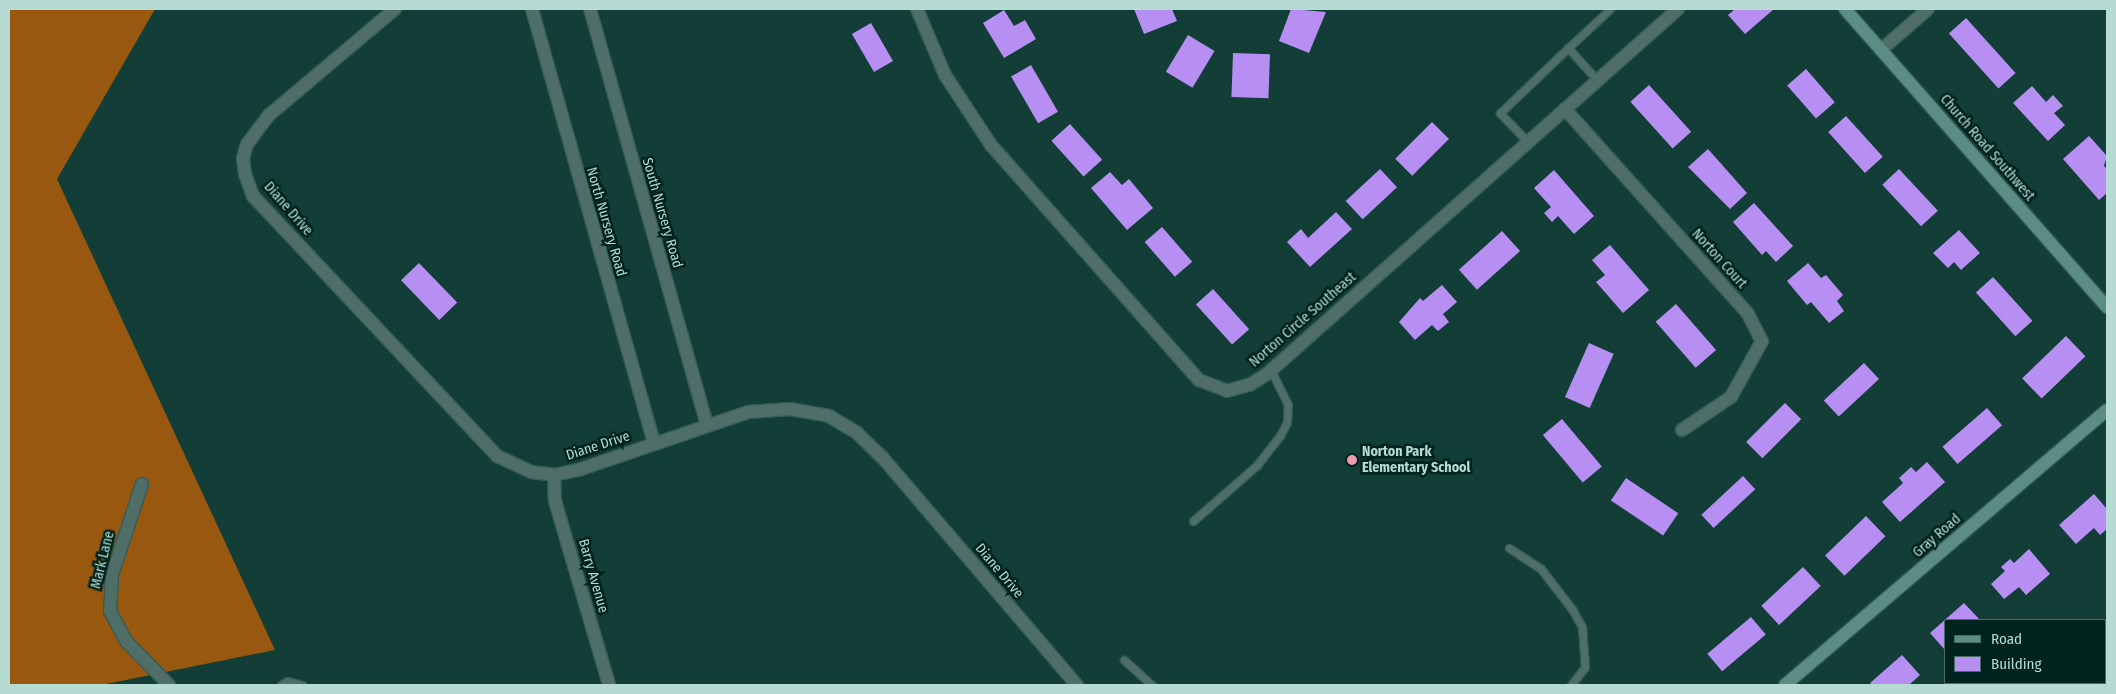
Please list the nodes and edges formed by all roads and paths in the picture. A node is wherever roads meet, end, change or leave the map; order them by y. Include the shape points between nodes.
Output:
1 (394, 9) edge
2 (532, 9) edge
3 (590, 9) edge
4 (917, 9) edge
5 (1610, 9) edge
6 (1678, 9) edge
7 (1845, 9) edge
8 (1928, 9) edge
9 (1568, 48) junction
10 (1881, 50) junction
11 (1598, 80) junction
12 (1565, 109) junction
13 (1527, 141) junction
14 (2107, 307) edge
15 (1271, 370) junction
16 (2107, 410) edge
17 (707, 424) junction
18 (1682, 430) dead end
19 (654, 444) junction
20 (554, 475) junction
21 (142, 484) dead end
22 (1193, 521) dead end
23 (1509, 548) dead end
24 (1124, 660) dead end
25 (1074, 684) edge
26 (169, 685) edge
27 (281, 685) edge
28 (302, 685) edge
29 (609, 685) edge
30 (1152, 685) edge
31 (1571, 685) edge
32 (1786, 685) edge

1 - 20 street, Diane Drive via 269,115 247,144 243,158 245,174 253,196 497,456 531,472
2 - 19 street, North Nursery Road
3 - 17 street, South Nursery Road
4 - 15 street, Norton Circle Southeast via 945,75 991,145 1199,380 1227,391 1251,384
5 - 9 lane
6 - 11 street, Norton Circle Southeast
7 - 10 street, Church Road Southwest
8 - 10 street
9 - 11 lane
9 - 13 lane via 1500,112
10 - 14 street, Church Road Southwest
11 - 12 street, Norton Circle Southeast
12 - 13 street, Norton Circle Southeast
12 - 18 street, Norton Court via 1748,314 1762,341 1731,397
13 - 15 street, Norton Circle Southeast
15 - 22 lane via 1288,405 1287,422 1281,434 1257,465
16 - 32 street, Gray Road
17 - 19 street, Diane Drive
17 - 25 street, Diane Drive via 748,412 790,409 829,416 858,433 903,481
19 - 20 street, Diane Drive
20 - 29 street, Barry Avenue via 555,502
21 - 26 street, Mark Lane via 112,575 110,610 126,641
23 - 31 lane via 1541,569 1582,627 1585,667
24 - 30 lane
27 - 28 lane via 287,681

